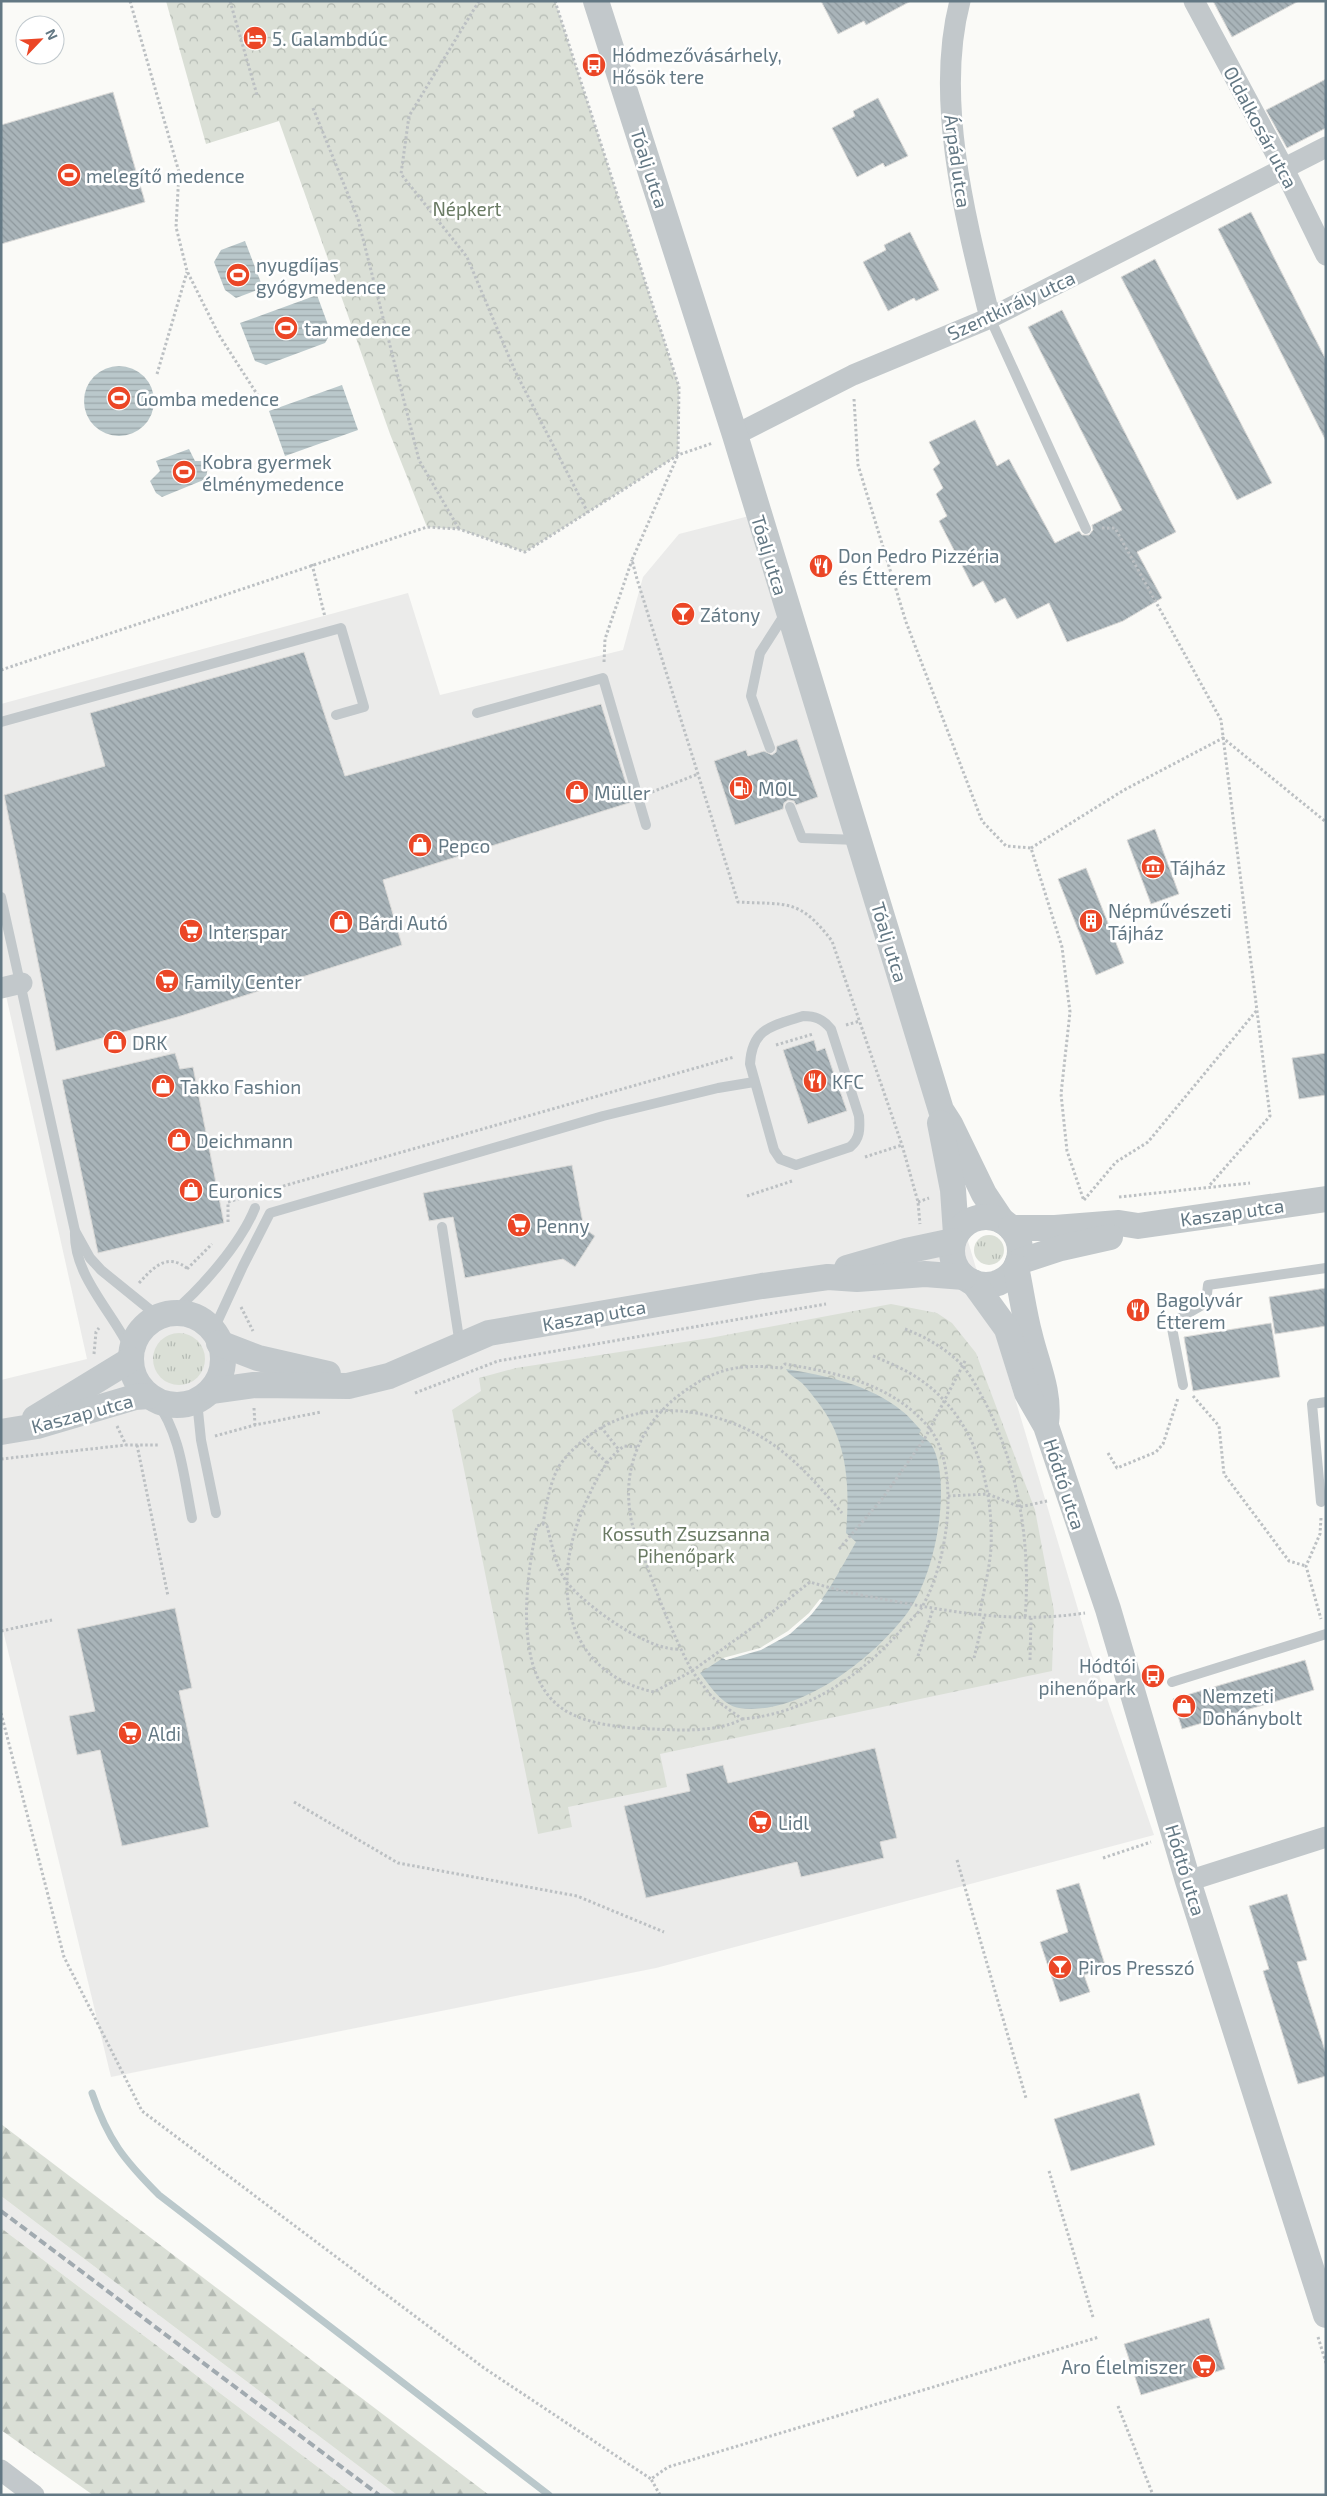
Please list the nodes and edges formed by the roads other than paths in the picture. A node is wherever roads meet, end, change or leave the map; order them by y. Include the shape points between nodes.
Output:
1 (596, 1) edge
2 (960, 1) edge
3 (1194, 1) edge
4 (1326, 147) edge
5 (1284, 168) junction
6 (1326, 255) edge
7 (990, 318) junction
8 (735, 435) junction
9 (1086, 529) road end
10 (787, 611) junction
11 (477, 714) dead end
12 (336, 715) dead end
13 (1, 722) edge
14 (770, 748) dead end
15 (790, 807) dead end
16 (646, 825) dead end
17 (858, 840) junction
18 (1, 897) edge
19 (11, 986) edge
20 (754, 1082) junction
21 (941, 1110) junction
22 (1326, 1198) edge
23 (254, 1208) dead end
24 (1007, 1224) junction
25 (1138, 1226) junction
26 (442, 1227) dead end
27 (75, 1231) junction
28 (955, 1237) junction
29 (1017, 1265) junction
30 (1326, 1268) edge
31 (828, 1276) junction
32 (968, 1280) junction
33 (165, 1315) junction
34 (216, 1337) junction
35 (460, 1346) junction
36 (131, 1356) junction
37 (368, 1381) junction
38 (1183, 1385) road end
39 (204, 1396) junction
40 (153, 1399) junction
41 (1326, 1402) edge
42 (1046, 1426) junction
43 (8, 1432) edge
44 (1321, 1502) road end
45 (216, 1513) dead end
46 (192, 1518) dead end
47 (1326, 1634) edge
48 (1172, 1682) dead end
49 (1326, 1837) edge
50 (1188, 1881) junction
51 (1326, 2314) edge
52 (1, 2470) edge
53 (34, 2495) edge

1 - 8 street, Tóalj utca
2 - 7 street, Árpád utca via 953,28 950,110 967,224
3 - 5 street, Oldalkosár utca
4 - 5 street, Szentkirály utca
5 - 6 street, Oldalkosár utca
5 - 7 street, Szentkirály utca
7 - 8 street, Szentkirály utca via 853,376
7 - 9 lane
8 - 10 street, Tóalj utca
10 - 14 lane via 760,653 751,696
10 - 17 street, Tóalj utca
11 - 16 lane via 603,678
12 - 13 lane via 364,707 341,628
15 - 17 lane via 802,838
17 - 21 street, Tóalj utca
18 - 19 lane
19 - 27 lane
20 - 20 lane via 774,1150 780,1159 796,1165 850,1148 856,1142 859,1116 835,1038 825,1022 814,1016 803,1016 764,1029 750,1052
20 - 34 lane via 603,1116 270,1213 228,1298
21 - 24 street, Tóalj utca via 984,1194
21 - 28 street, Tóalj utca via 940,1127 953,1190
22 - 25 street, Kaszap utca
23 - 33 lane via 240,1236 191,1297
24 - 25 street, Kaszap utca via 1055,1228 1119,1223
24 - 28 street via 992,1217 972,1220
24 - 29 street via 1017,1236 1020,1247
25 - 29 street, Kaszap utca via 1122,1234 1061,1248
26 - 35 lane
27 - 33 lane via 90,1258 129,1293
27 - 36 lane via 78,1261 110,1312
28 - 31 street, Kaszap utca via 854,1264
28 - 32 street via 953,1261
29 - 32 street via 1002,1281 982,1285
29 - 42 street, Hódtó utca via 1027,1324 1047,1397
30 - 38 lane via 1208,1285 1206,1303 1171,1323
31 - 32 street, Kaszap utca via 857,1279 924,1274
31 - 35 street, Kaszap utca via 489,1334
32 - 42 street, Hódtó utca via 1007,1329 1027,1393
33 - 34 street via 197,1318
33 - 36 street via 142,1328
34 - 37 street, Kaszap utca via 258,1358
34 - 39 street via 222,1368
35 - 37 street, Kaszap utca via 389,1376
36 - 40 street via 134,1376
36 - 43 street, Kaszap utca
37 - 39 street, Kaszap utca via 348,1386 254,1385
39 - 40 street via 181,1406
39 - 45 lane via 201,1440
40 - 43 street, Kaszap utca via 135,1397
40 - 46 lane via 168,1416
41 - 44 lane via 1312,1404
42 - 50 street, Hódtó utca via 1108,1609
47 - 48 lane
49 - 50 street
50 - 51 street, Hódtó utca
52 - 53 street

